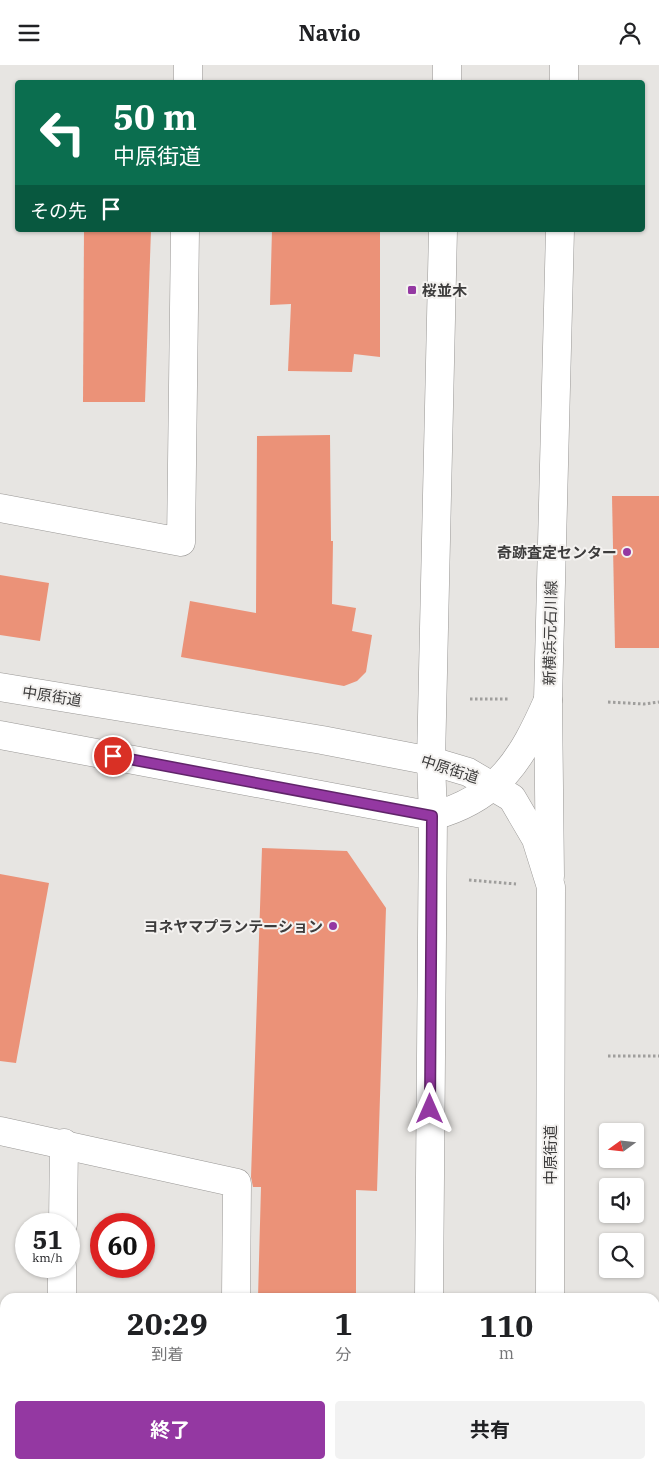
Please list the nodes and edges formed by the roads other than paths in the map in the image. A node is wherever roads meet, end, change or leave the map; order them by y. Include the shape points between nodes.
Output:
1 (188, 65) edge
2 (447, 65) edge
3 (564, 65) edge
4 (188, 80) edge
5 (447, 80) edge
6 (564, 80) edge
7 (185, 232) edge
8 (444, 232) edge
9 (560, 232) edge
10 (0, 508) edge
11 (0, 687) edge
12 (548, 700) junction
13 (0, 735) edge
14 (431, 761) junction
15 (493, 785) junction
16 (432, 816) junction
17 (550, 887) junction
18 (0, 1131) edge
19 (64, 1143) junction
20 (63, 1213) edge
21 (62, 1278) edge
22 (62, 1293) edge
23 (236, 1293) edge
24 (429, 1293) edge
25 (550, 1293) edge

1 - 4 street
2 - 5 street
3 - 6 street
7 - 10 street via 181,542
8 - 14 street
9 - 12 street, 新横浜元石川線
11 - 14 street, 中原街道
12 - 15 street via 532,737 514,765
12 - 17 street, 新横浜元石川線
13 - 16 street
14 - 15 street, 中原街道 via 468,772
14 - 16 street
15 - 16 street via 472,802
15 - 17 street, 中原街道 via 512,798 536,839
16 - 24 street
17 - 25 street, 中原街道
18 - 19 street
19 - 20 street
19 - 23 street via 237,1183
21 - 22 street

